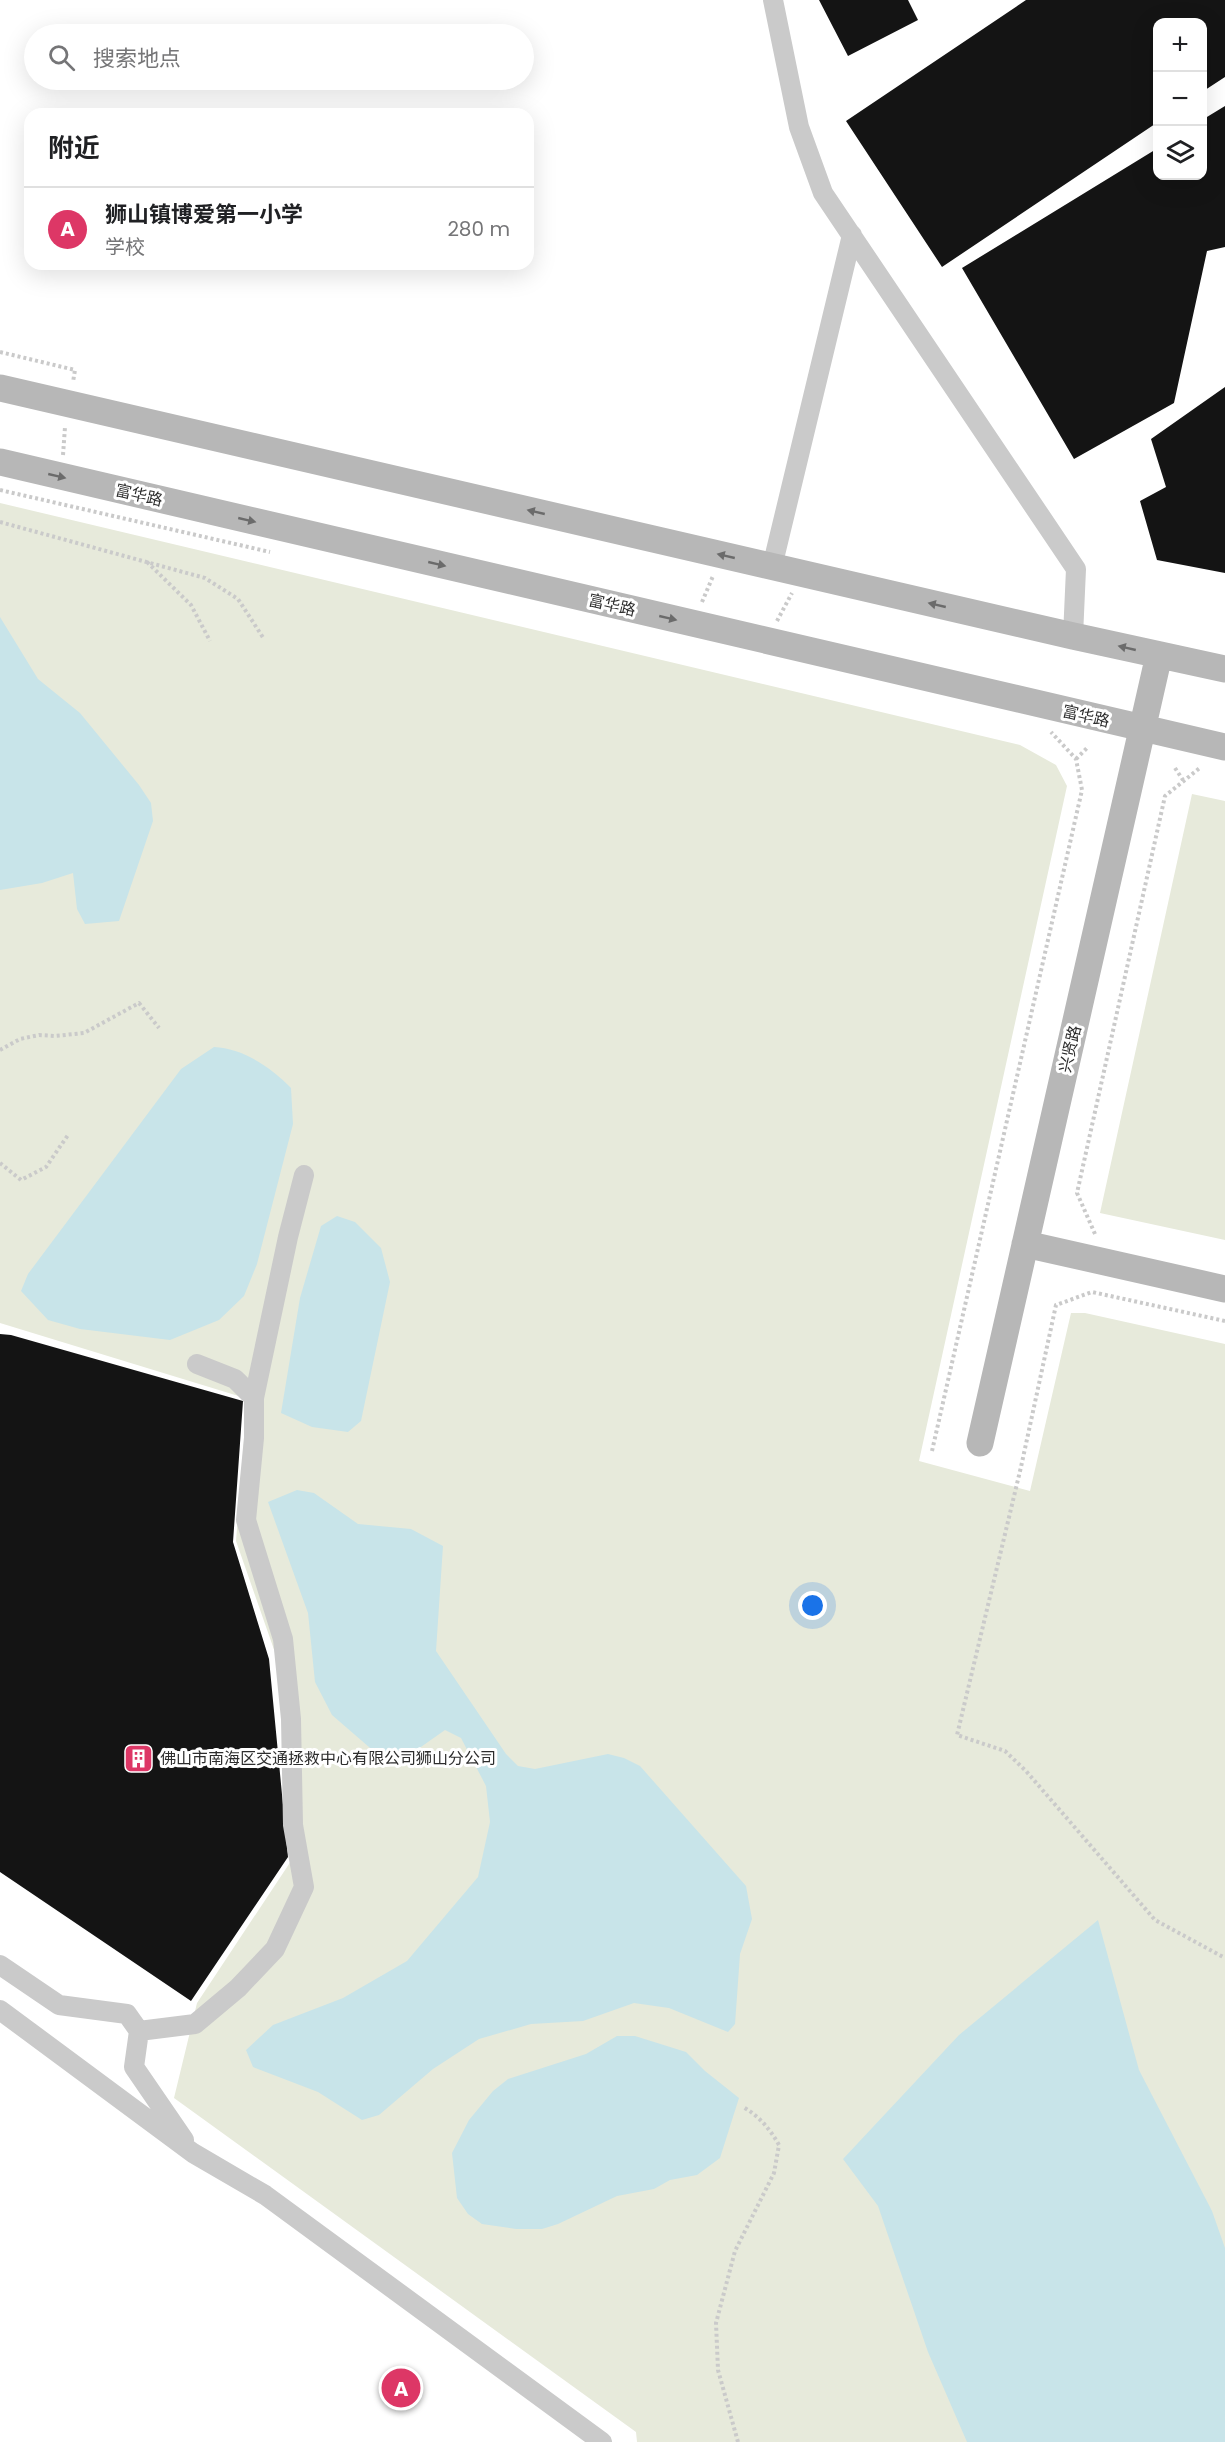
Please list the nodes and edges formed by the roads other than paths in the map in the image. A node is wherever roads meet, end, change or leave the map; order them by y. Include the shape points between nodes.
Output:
1 (773, 0) edge
2 (852, 236) junction
3 (0, 388) edge
4 (0, 462) edge
5 (772, 567) junction
6 (1073, 636) junction
7 (1159, 655) junction
8 (1225, 669) edge
9 (1143, 729) junction
10 (1225, 747) edge
11 (304, 1175) dead end
12 (1025, 1244) junction
13 (1225, 1289) edge
14 (197, 1364) dead end
15 (254, 1398) junction
16 (980, 1443) dead end
17 (0, 1965) edge
18 (0, 2010) edge
19 (139, 2031) junction
20 (193, 2153) junction
21 (602, 2442) edge

1 - 2 street via 799,127 823,193
2 - 5 street
2 - 6 street via 1076,569
5 -> 3 street
4 -> 9 street, 富华路
6 -> 5 street
7 -> 6 street
7 - 8 street
7 - 9 street, 兴贤路
9 - 10 street, 富华路
9 - 12 street, 兴贤路
11 - 15 street
12 - 13 street
12 - 16 street, 兴贤路
14 - 15 street via 235,1378
15 - 19 street via 246,1520 283,1639 291,1719 293,1825 304,1887 275,1949 238,1988 195,2024
17 - 19 street via 59,2005 127,2014
18 - 20 street
19 - 20 street via 134,2067
20 - 21 street via 265,2195

